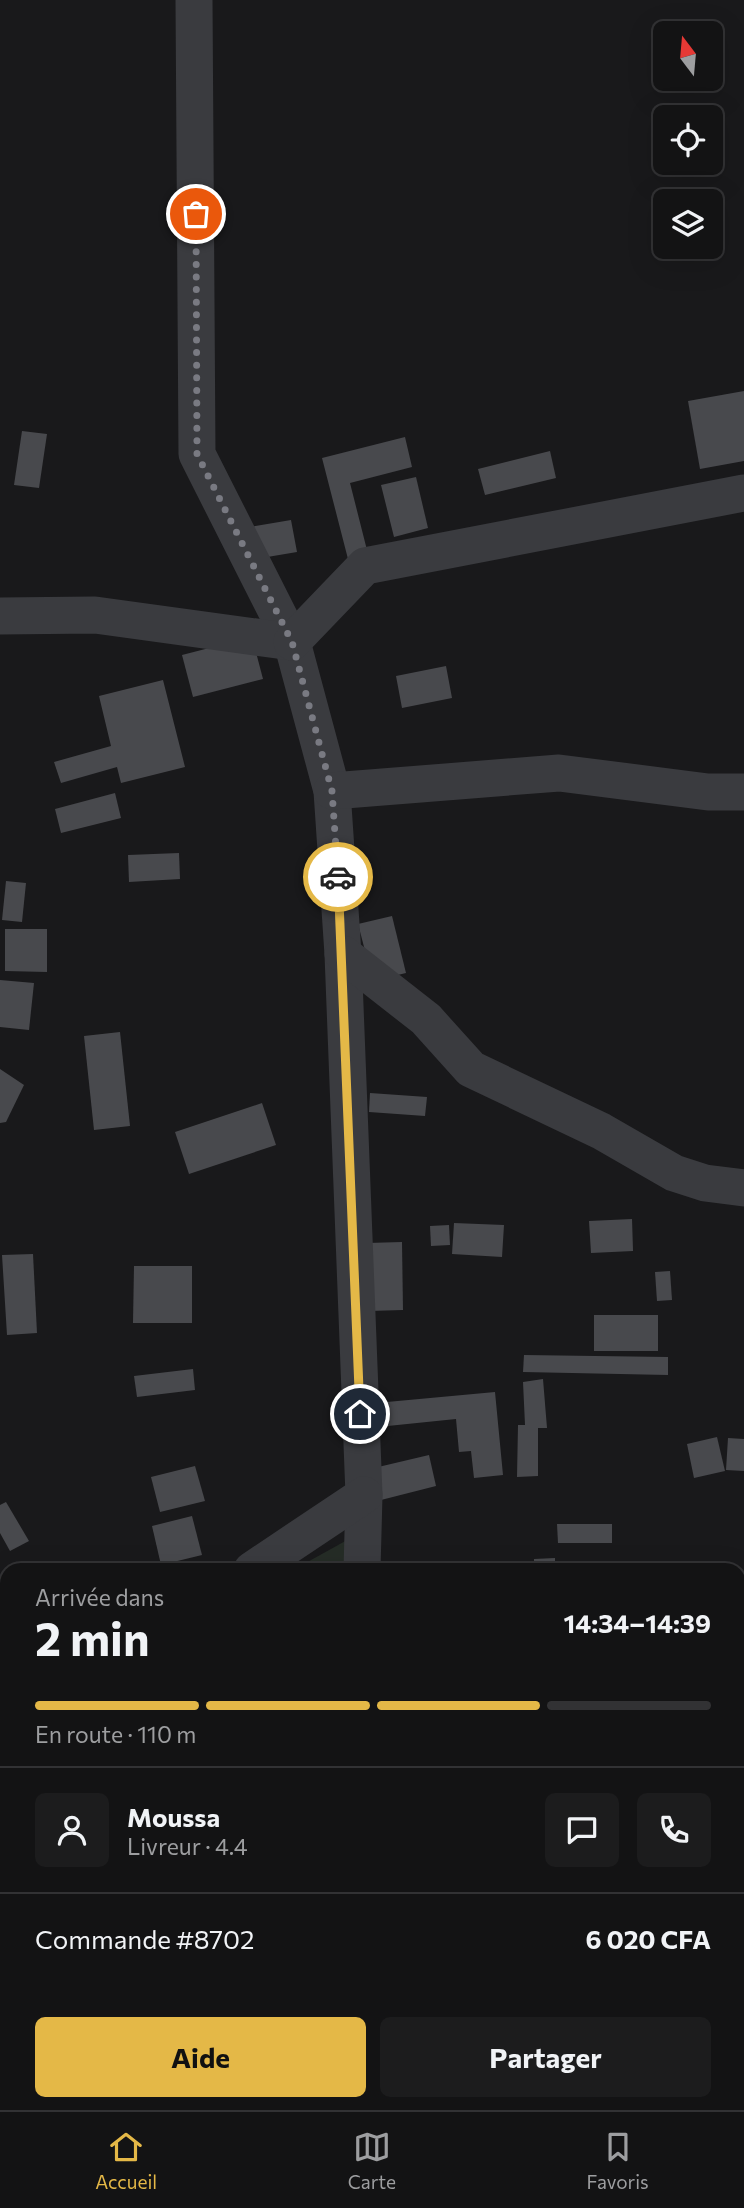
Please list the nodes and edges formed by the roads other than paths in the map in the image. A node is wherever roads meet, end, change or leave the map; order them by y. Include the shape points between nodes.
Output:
1 (194, 0) edge
2 (744, 493) edge
3 (0, 616) edge
4 (292, 642) junction
5 (332, 791) junction
6 (744, 792) edge
7 (343, 954) junction
8 (744, 1188) edge
9 (364, 1495) junction
10 (263, 1563) edge
11 (362, 1563) edge

1 - 4 street via 197,454
2 - 4 street via 365,566
3 - 4 street via 95,615
4 - 5 street
5 - 6 street via 559,773 708,792
5 - 7 street
7 - 8 street via 426,1019 471,1069 674,1173
7 - 9 street
9 - 10 street
9 - 11 street

